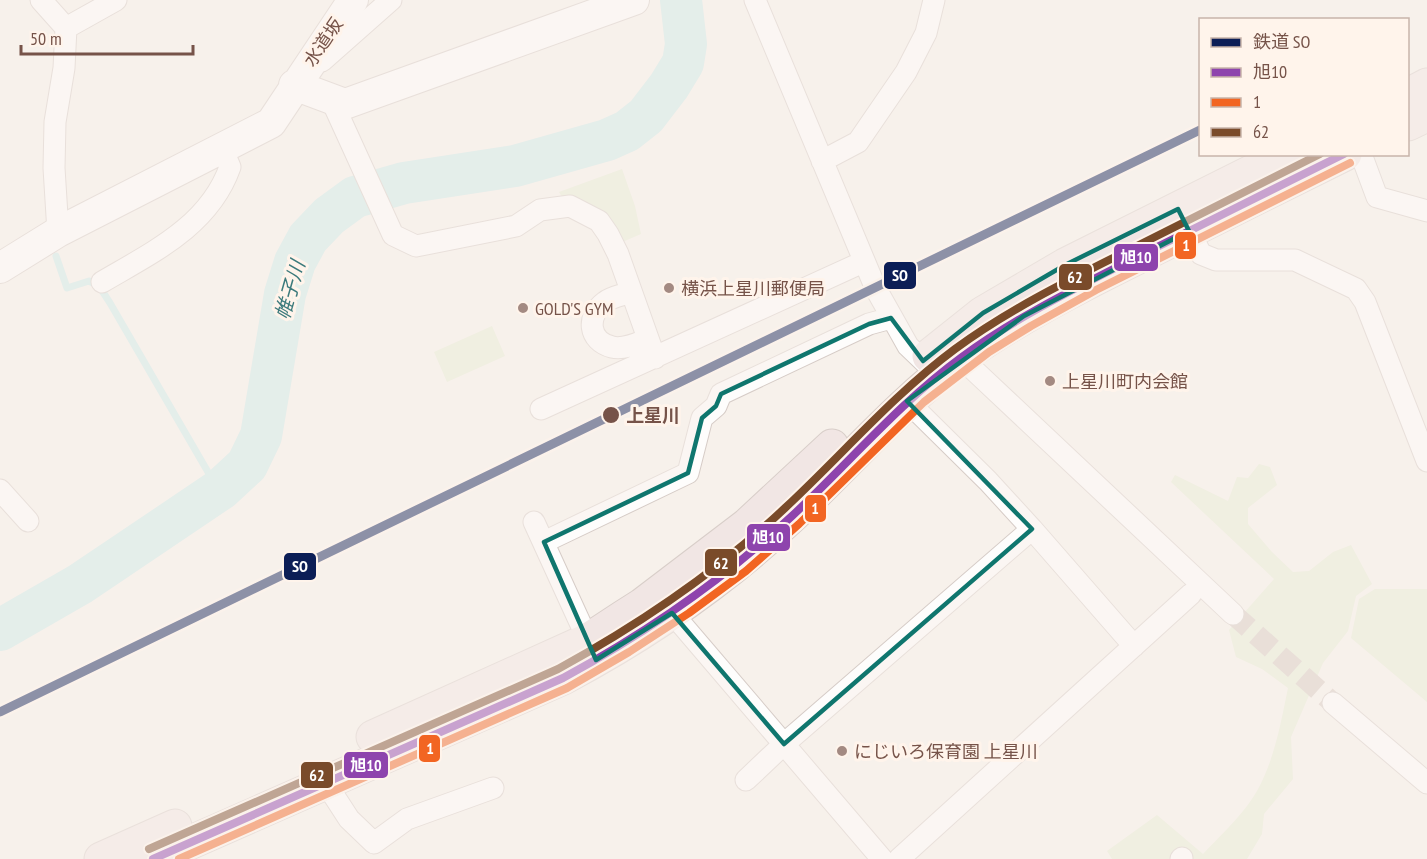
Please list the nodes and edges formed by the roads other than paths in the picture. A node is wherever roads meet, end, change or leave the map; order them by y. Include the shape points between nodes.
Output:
1 (41, 0) edge
2 (116, 0) edge
3 (353, 0) edge
4 (391, 0) edge
5 (634, 0) edge
6 (755, 0) edge
7 (934, 0) edge
8 (66, 28) junction
9 (294, 85) junction
10 (1427, 85) edge
11 (1409, 94) edge
12 (331, 99) junction
13 (1427, 114) edge
14 (1409, 123) edge
15 (222, 148) junction
16 (1284, 156) edge
17 (1340, 156) edge
18 (1362, 156) edge
19 (822, 161) junction
20 (1427, 211) edge
21 (1183, 220) junction
22 (58, 232) junction
23 (863, 262) junction
24 (0, 268) edge
25 (102, 282) dead end
26 (631, 292) junction
27 (891, 318) junction
28 (652, 349) junction
29 (941, 365) junction
30 (907, 401) junction
31 (541, 409) dead end
32 (1424, 446) edge
33 (0, 490) edge
34 (28, 521) dead end
35 (534, 522) dead end
36 (1032, 529) junction
37 (544, 542) junction
38 (1191, 594) dead end
39 (672, 613) junction
40 (1233, 614) tunnel mouth
41 (1134, 646) junction
42 (592, 650) junction
43 (1333, 703) tunnel mouth
44 (784, 744) junction
45 (746, 780) dead end
46 (325, 782) junction
47 (1427, 783) edge
48 (493, 788) dead end
49 (101, 859) edge
50 (153, 859) edge
51 (882, 859) edge
52 (899, 859) edge

1 - 8 street
2 - 8 street
3 - 9 street, 水道坂
4 - 9 street
5 - 12 street via 345,104
6 - 19 street
7 - 19 street via 926,33 906,72 858,142
8 - 22 street via 55,122
9 - 12 street
9 - 15 street, 水道坂 via 271,123
10 - 11 highway
12 - 26 street via 393,234 416,246 516,226 540,210 570,206 599,221 618,254
13 - 14 highway
15 - 22 street, 水道坂
15 - 25 street via 230,167 202,214 171,242
16 - 21 highway
17 - 21 highway
18 - 20 street via 1377,197
19 - 23 street
21 - 29 highway via 1065,265 983,313
21 - 32 street via 1201,254 1216,260 1295,260 1356,288
22 - 24 street, 水道坂
23 - 27 street
23 - 28 street
26 - 28 street
26 - 28 street via 606,301 592,315 592,328 598,342 614,348
27 - 29 street via 908,346
27 - 37 street via 869,324 721,394 716,406 702,418 688,473
28 - 31 street
29 - 30 highway
29 - 40 street
29 - 42 highway via 747,525 642,605
30 - 36 street
30 - 39 highway via 791,517 718,580
33 - 34 street
35 - 37 street
36 - 41 street
36 - 44 street
37 - 42 street
38 - 41 street
39 - 42 highway
39 - 44 street
41 - 52 street
42 - 46 highway via 541,687
42 - 49 highway
43 - 47 street
44 - 45 street
44 - 51 street
46 - 48 street via 349,819 374,843 407,819
46 - 50 highway

